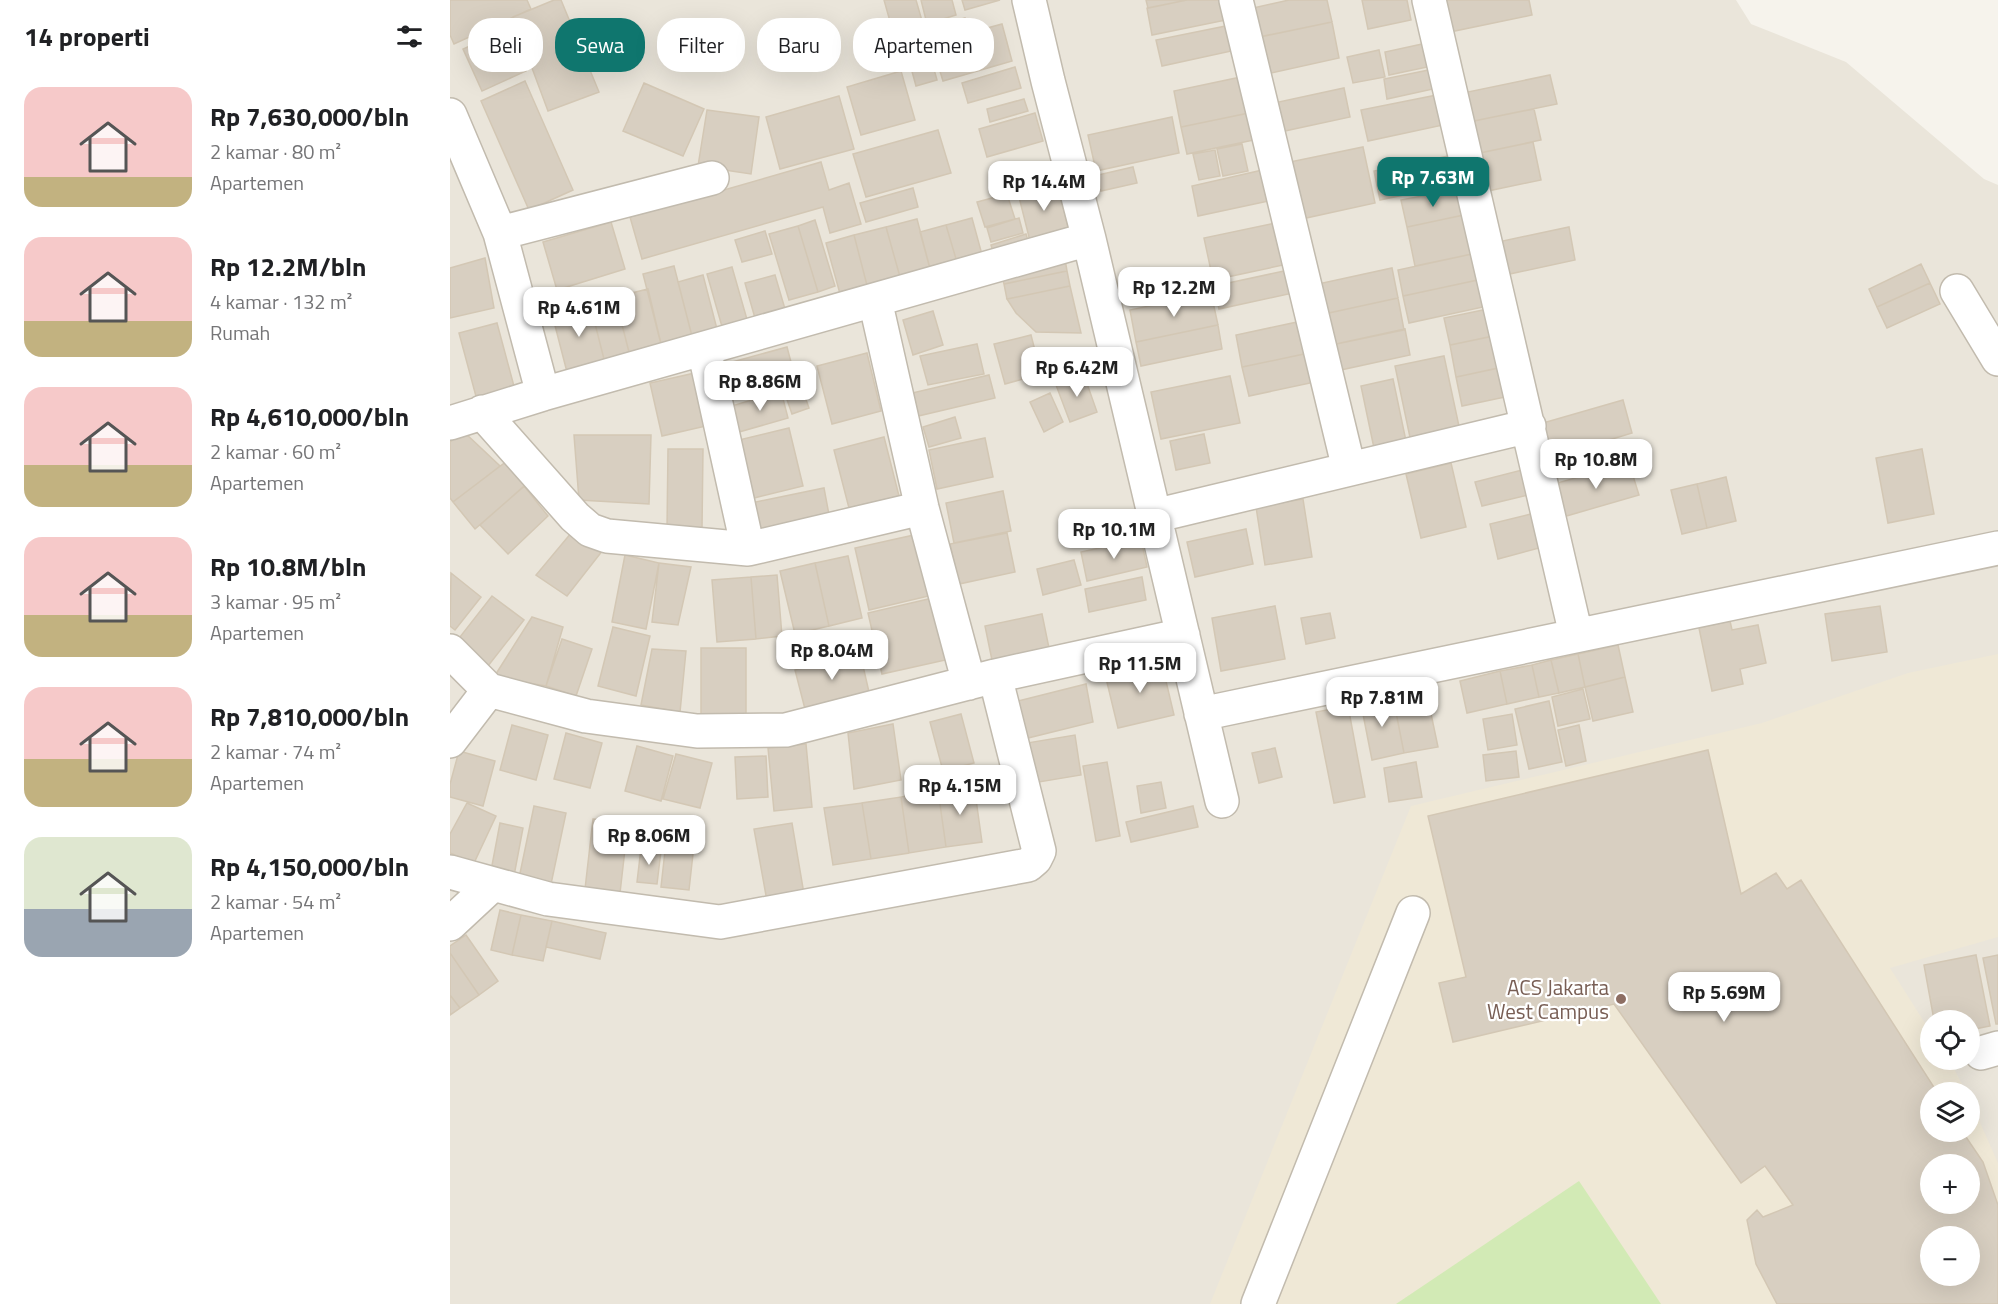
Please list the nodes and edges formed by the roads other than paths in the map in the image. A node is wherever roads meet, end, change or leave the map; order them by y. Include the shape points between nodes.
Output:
1 (1029, 0) edge
2 (1236, 0) edge
3 (1429, 0) edge
4 (450, 115) edge
5 (712, 178) dead end
6 (500, 233) junction
7 (1089, 239) junction
8 (1958, 291) dead end
9 (875, 300) junction
10 (704, 349) junction
11 (1998, 359) edge
12 (543, 394) junction
13 (482, 412) junction
14 (450, 423) edge
15 (1529, 426) junction
16 (1349, 470) junction
17 (922, 508) junction
18 (1154, 516) junction
19 (1998, 548) edge
20 (748, 549) junction
21 (1183, 635) junction
22 (1576, 635) junction
23 (450, 651) edge
24 (982, 680) junction
25 (489, 690) junction
26 (1202, 714) junction
27 (450, 741) edge
28 (1222, 801) dead end
29 (450, 872) edge
30 (493, 884) junction
31 (1413, 913) dead end
32 (450, 924) edge
33 (1258, 1304) edge

1 - 7 street
2 - 16 street
3 - 15 street
4 - 6 street
5 - 6 street
6 - 12 street
7 - 9 street
7 - 18 street
8 - 11 street
9 - 10 street
9 - 17 street
10 - 12 street
10 - 20 street
12 - 13 street
13 - 14 street
13 - 20 street via 590,530 607,536
15 - 16 street
15 - 22 street
16 - 18 street
17 - 20 street
17 - 24 street
18 - 21 street
19 - 22 street
21 - 24 street
21 - 26 street
22 - 26 street
23 - 25 street
24 - 25 street via 786,730 696,731 586,716
24 - 30 street via 1039,851 1028,865 720,922 548,899
25 - 27 street
26 - 28 street
29 - 30 street
30 - 32 street
31 - 33 street

